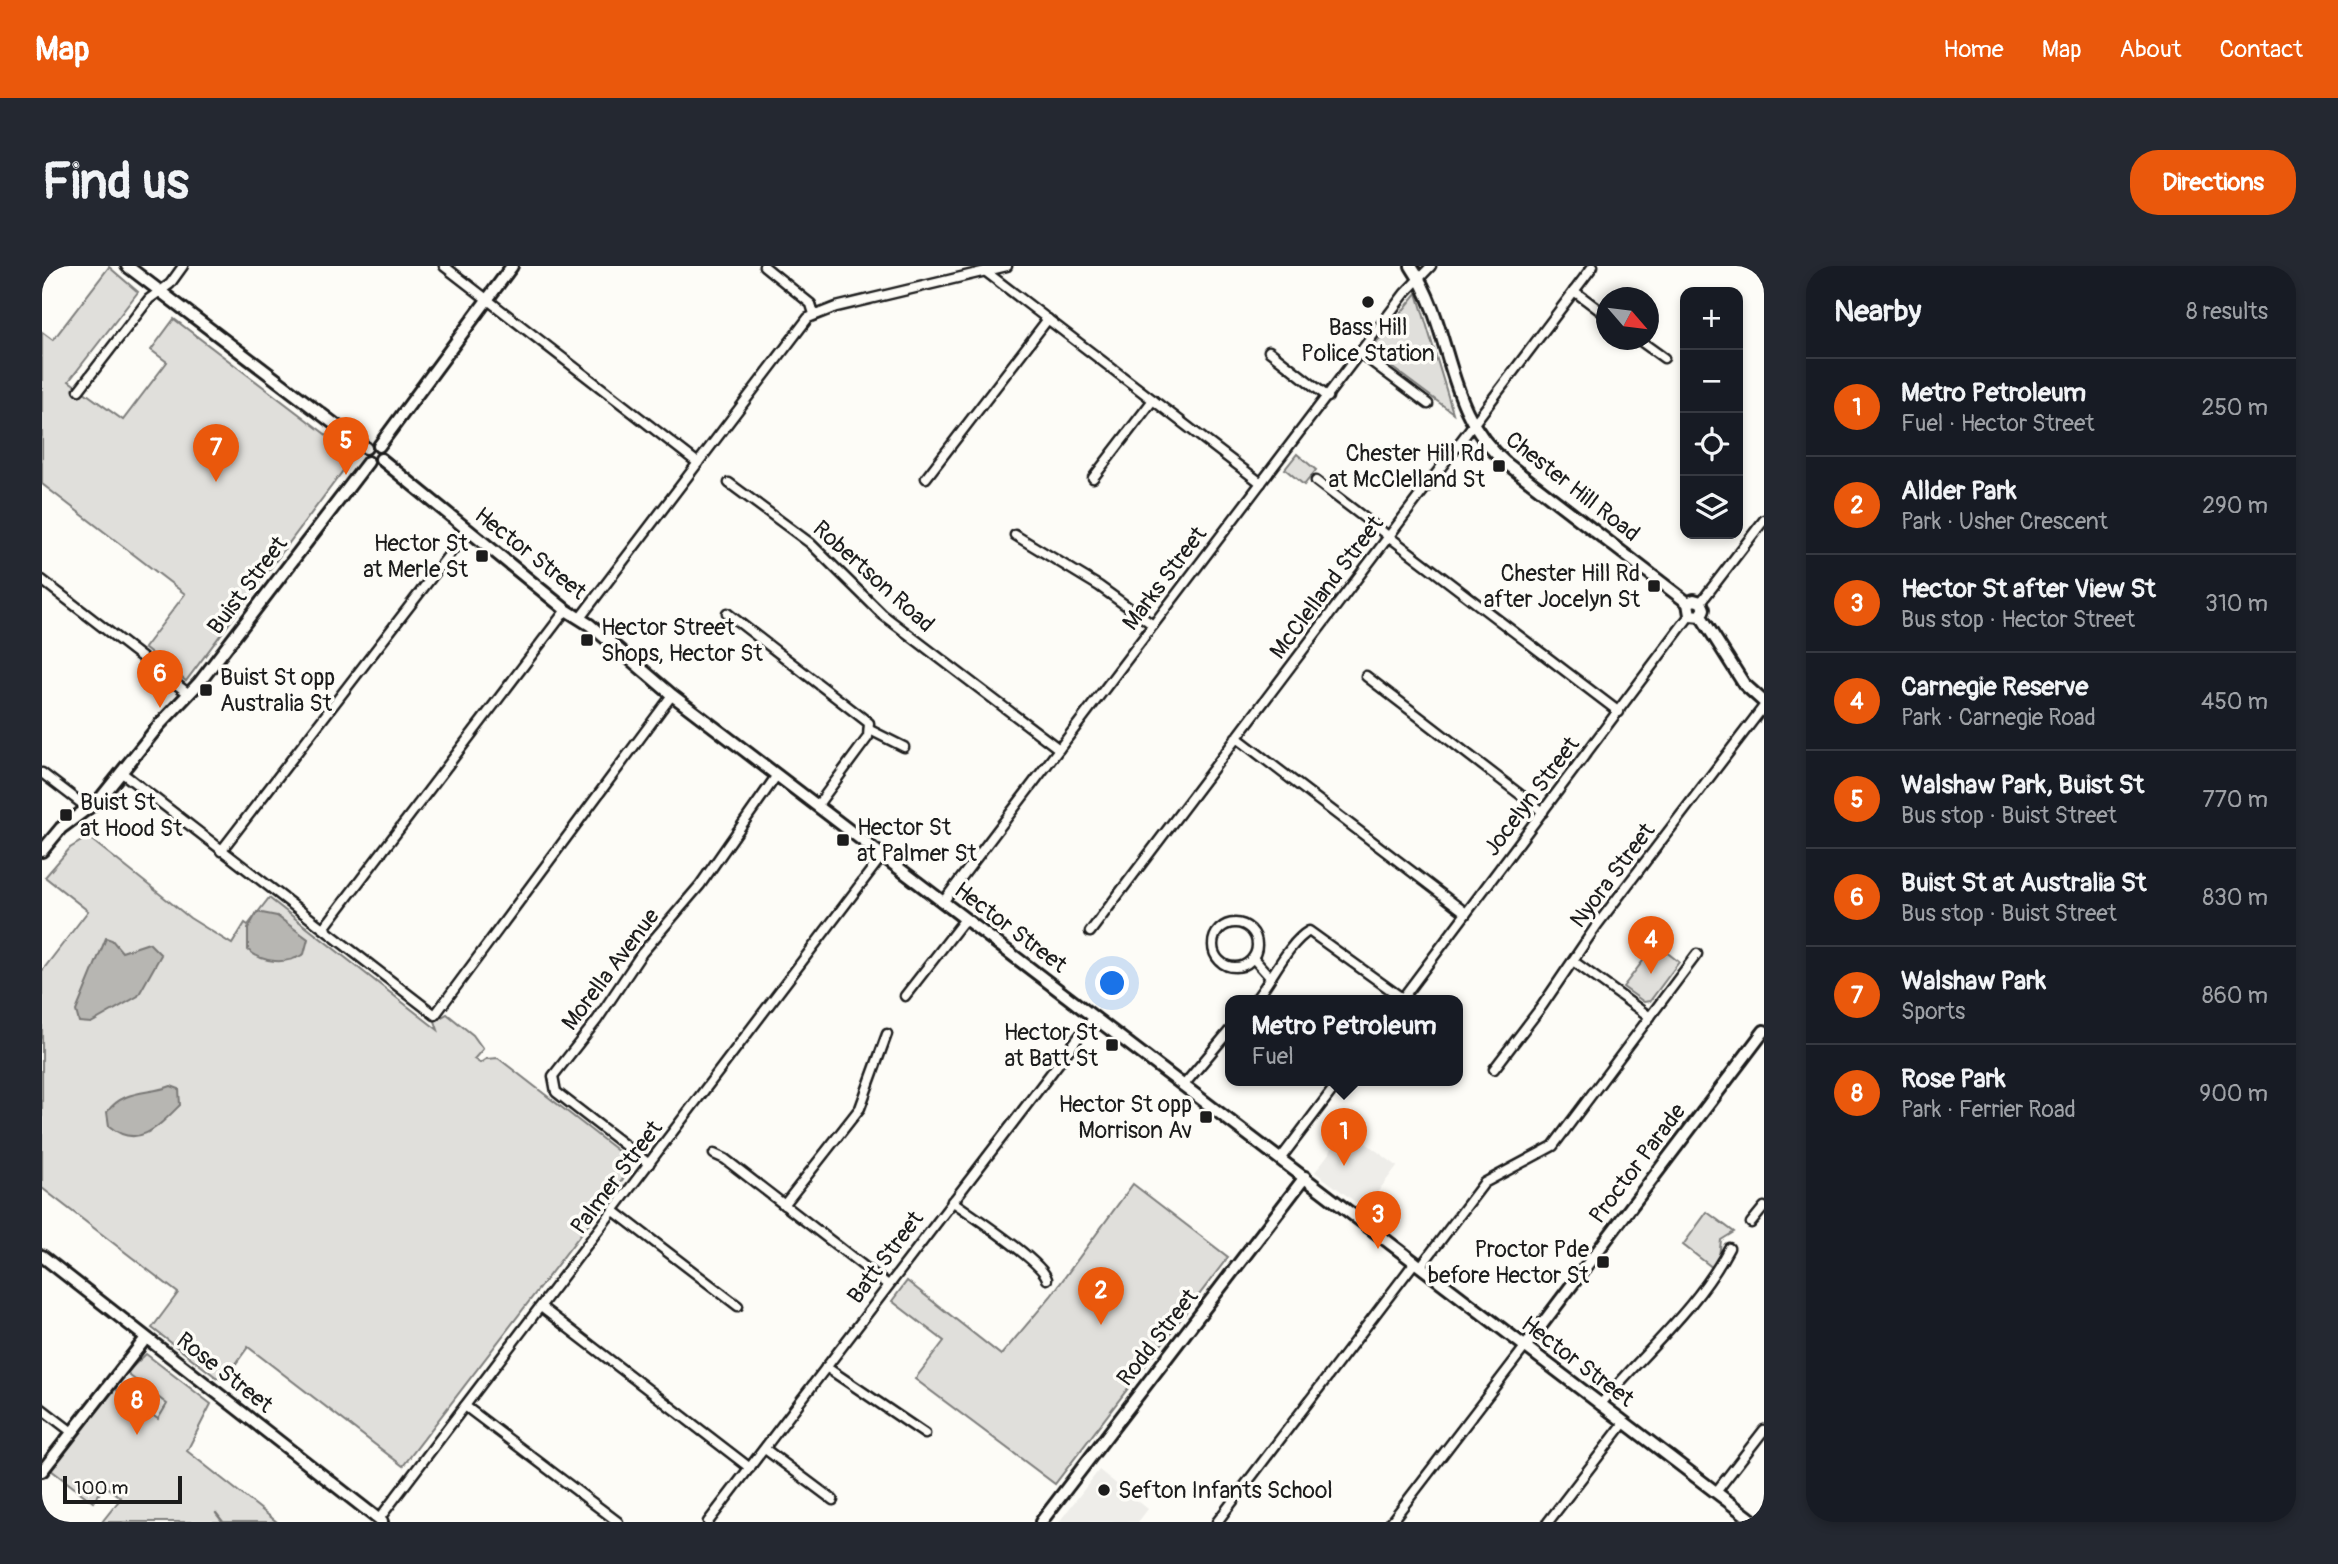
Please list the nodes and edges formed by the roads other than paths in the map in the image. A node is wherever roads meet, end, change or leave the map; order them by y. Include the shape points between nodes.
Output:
1 (127, 266) edge
2 (183, 266) edge
3 (444, 266) edge
4 (512, 266) edge
5 (764, 266) edge
6 (1007, 266) edge
7 (1411, 266) edge
8 (1431, 266) edge
9 (1593, 266) edge
10 (985, 271) junction
11 (1420, 279) junction
12 (160, 291) junction
13 (1574, 291) junction
14 (487, 299) junction
15 (1596, 308) edge
16 (814, 314) junction
17 (1048, 319) junction
18 (1653, 350) edge
19 (1269, 351) dead end
20 (1360, 353) junction
21 (1664, 358) dead end
22 (79, 390) dead end
23 (1328, 397) junction
24 (1153, 400) junction
25 (1428, 404) dead end
26 (1472, 426) junction
27 (379, 446) junction
28 (366, 448) junction
29 (381, 459) junction
30 (368, 462) junction
31 (698, 463) junction
32 (926, 478) dead end
33 (1093, 478) dead end
34 (1316, 481) dead end
35 (729, 483) dead end
36 (1261, 483) junction
37 (1764, 520) edge
38 (468, 530) junction
39 (1015, 535) dead end
40 (1389, 536) junction
41 (42, 580) edge
42 (1701, 602) joint
43 (566, 610) junction
44 (1693, 612) junction
45 (727, 613) dead end
46 (580, 618) junction
47 (1153, 625) junction
48 (1366, 676) dead end
49 (189, 694) junction
50 (672, 695) junction
51 (1764, 704) edge
52 (1619, 712) junction
53 (870, 730) junction
54 (1237, 737) junction
55 (904, 747) dead end
56 (1059, 749) junction
57 (121, 772) junction
58 (42, 773) edge
59 (777, 775) junction
60 (817, 806) junction
61 (89, 809) junction
62 (1543, 812) junction
63 (42, 851) edge
64 (221, 851) junction
65 (882, 856) junction
66 (943, 902) junction
67 (1466, 913) junction
68 (965, 919) junction
69 (324, 928) junction
70 (1090, 932) dead end
71 (1697, 954) dead end
72 (1253, 958) junction
73 (1573, 961) junction
74 (1269, 976) junction
75 (1259, 995) edge
76 (1396, 995) edge
77 (1404, 995) edge
78 (905, 996) dead end
79 (1094, 1017) junction
80 (1650, 1017) junction
81 (1764, 1031) edge
82 (887, 1034) dead end
83 (1225, 1036) edge
84 (1493, 1069) dead end
85 (1183, 1086) junction
86 (1335, 1086) edge
87 (714, 1154) dead end
88 (1281, 1158) junction
89 (649, 1164) junction
90 (1306, 1177) junction
91 (952, 1201) junction
92 (784, 1205) junction
93 (1764, 1207) edge
94 (614, 1211) junction
95 (1751, 1223) dead end
96 (1729, 1248) dead end
97 (42, 1256) edge
98 (1418, 1264) junction
99 (1047, 1279) dead end
100 (888, 1285) junction
101 (738, 1306) dead end
102 (541, 1307) junction
103 (146, 1338) junction
104 (1525, 1347) junction
105 (826, 1367) junction
106 (1600, 1405) junction
107 (465, 1406) junction
108 (42, 1409) edge
109 (1624, 1423) junction
110 (1764, 1430) edge
111 (72, 1432) junction
112 (925, 1434) dead end
113 (765, 1449) junction
114 (750, 1468) junction
115 (42, 1471) edge
116 (1716, 1492) junction
117 (833, 1500) dead end
118 (380, 1521) edge
119 (618, 1522) edge
120 (708, 1522) edge
121 (1041, 1522) edge
122 (1217, 1522) edge
123 (1391, 1522) edge
124 (1548, 1522) edge
125 (1755, 1522) edge

1 - 12 street
2 - 12 street
3 - 14 street
4 - 14 street
5 - 16 street via 811,304
6 - 10 street
7 - 11 street, Chester Hill Road
8 - 11 street, Marks Street
9 - 13 street, McClelland Street
10 - 16 street
10 - 17 street
11 - 20 street, Marks Street
11 - 26 street, Chester Hill Road
12 - 22 street
12 - 28 street
13 - 15 street
13 - 26 street, McClelland Street
14 - 27 street
14 - 31 street
16 - 31 street
17 - 24 street
17 - 32 street
18 - 21 street
19 - 23 street
20 - 23 street, Marks Street
20 - 25 street
23 - 36 street, Marks Street
24 - 33 street
24 - 36 street
26 - 40 street, McClelland Street
26 - 44 street, Chester Hill Road via 1506,463
27 - 28 street
27 - 29 street
28 - 30 street
29 - 30 street
29 - 38 street, Hector Street
30 - 49 street, Buist Street
31 - 46 street
34 - 40 street
35 - 56 street, Robertson Road via 810,543 883,615
36 - 47 street, Marks Street
37 - 42 street
38 - 43 street, Hector Street
38 - 64 street
39 - 47 street
40 - 52 street
40 - 54 street, McClelland Street
41 - 49 street
42 - 44 street via 1704,609
43 - 46 street, Hector Street
43 - 69 street
44 - 51 street, Chester Hill Road via 1744,684
44 - 52 street, Jocelyn Street
45 - 53 street via 866,720
46 - 50 street, Hector Street
47 - 56 street, Marks Street
48 - 62 street
49 - 57 street, Buist Street
50 - 59 street, Hector Street
50 - 69 street via 435,1014
51 - 73 street, Nyora Street
52 - 62 street, Jocelyn Street
53 - 55 street
53 - 60 street
54 - 67 street
54 - 70 street, McClelland Street
56 - 66 street, Marks Street
57 - 61 street, Buist Street
57 - 64 street
58 - 61 street
59 - 60 street, Hector Street
59 - 89 street, Morella Avenue via 700,885 642,953 553,1076 556,1092
60 - 65 street, Hector Street
61 - 63 street, Buist Street via 61,828
62 - 67 street, Jocelyn Street
64 - 69 street
65 - 66 street, Hector Street
65 - 89 street, Palmer Street
66 - 68 street, Hector Street
67 - 77 street, Jocelyn Street
68 - 78 street
68 - 79 street, Hector Street
71 - 80 street
72 - 72 street via 1236,967 1222,962 1213,945 1218,931 1235,923 1249,927 1257,939
72 - 74 street
73 - 80 street
73 - 84 street, Nyora Street
74 - 75 street
74 - 76 street via 1304,934 1312,931
79 - 85 street, Hector Street
79 - 91 street, Batt Street
80 - 98 street via 1553,1146 1484,1183
81 - 104 street, Proctor Parade
82 - 92 street via 860,1108
83 - 85 street
85 - 88 street, Hector Street
86 - 88 street
87 - 92 street
88 - 90 street, Hector Street
89 - 94 street, Palmer Street
90 - 98 street, Hector Street
90 - 121 street, Rodd Street
91 - 99 street via 1025,1255
91 - 100 street, Batt Street
92 - 100 street
93 - 95 street
94 - 101 street
94 - 102 street, Palmer Street
96 - 106 street via 1683,1316 1639,1357
97 - 103 street, Rose Street
98 - 104 street, Hector Street
98 - 122 street
100 - 105 street, Batt Street
102 - 107 street, Palmer Street
102 - 114 street
103 - 111 street
103 - 118 street, Rose Street
104 - 106 street, Hector Street
104 - 123 street, Proctor Parade
105 - 112 street
105 - 113 street, Batt Street
106 - 109 street, Hector Street
107 - 118 street, Palmer Street
107 - 119 street
108 - 111 street
109 - 116 street, Hector Street
109 - 124 street
110 - 116 street
111 - 115 street
113 - 114 street, Batt Street
113 - 117 street
114 - 120 street, Batt Street
116 - 125 street, Hector Street

